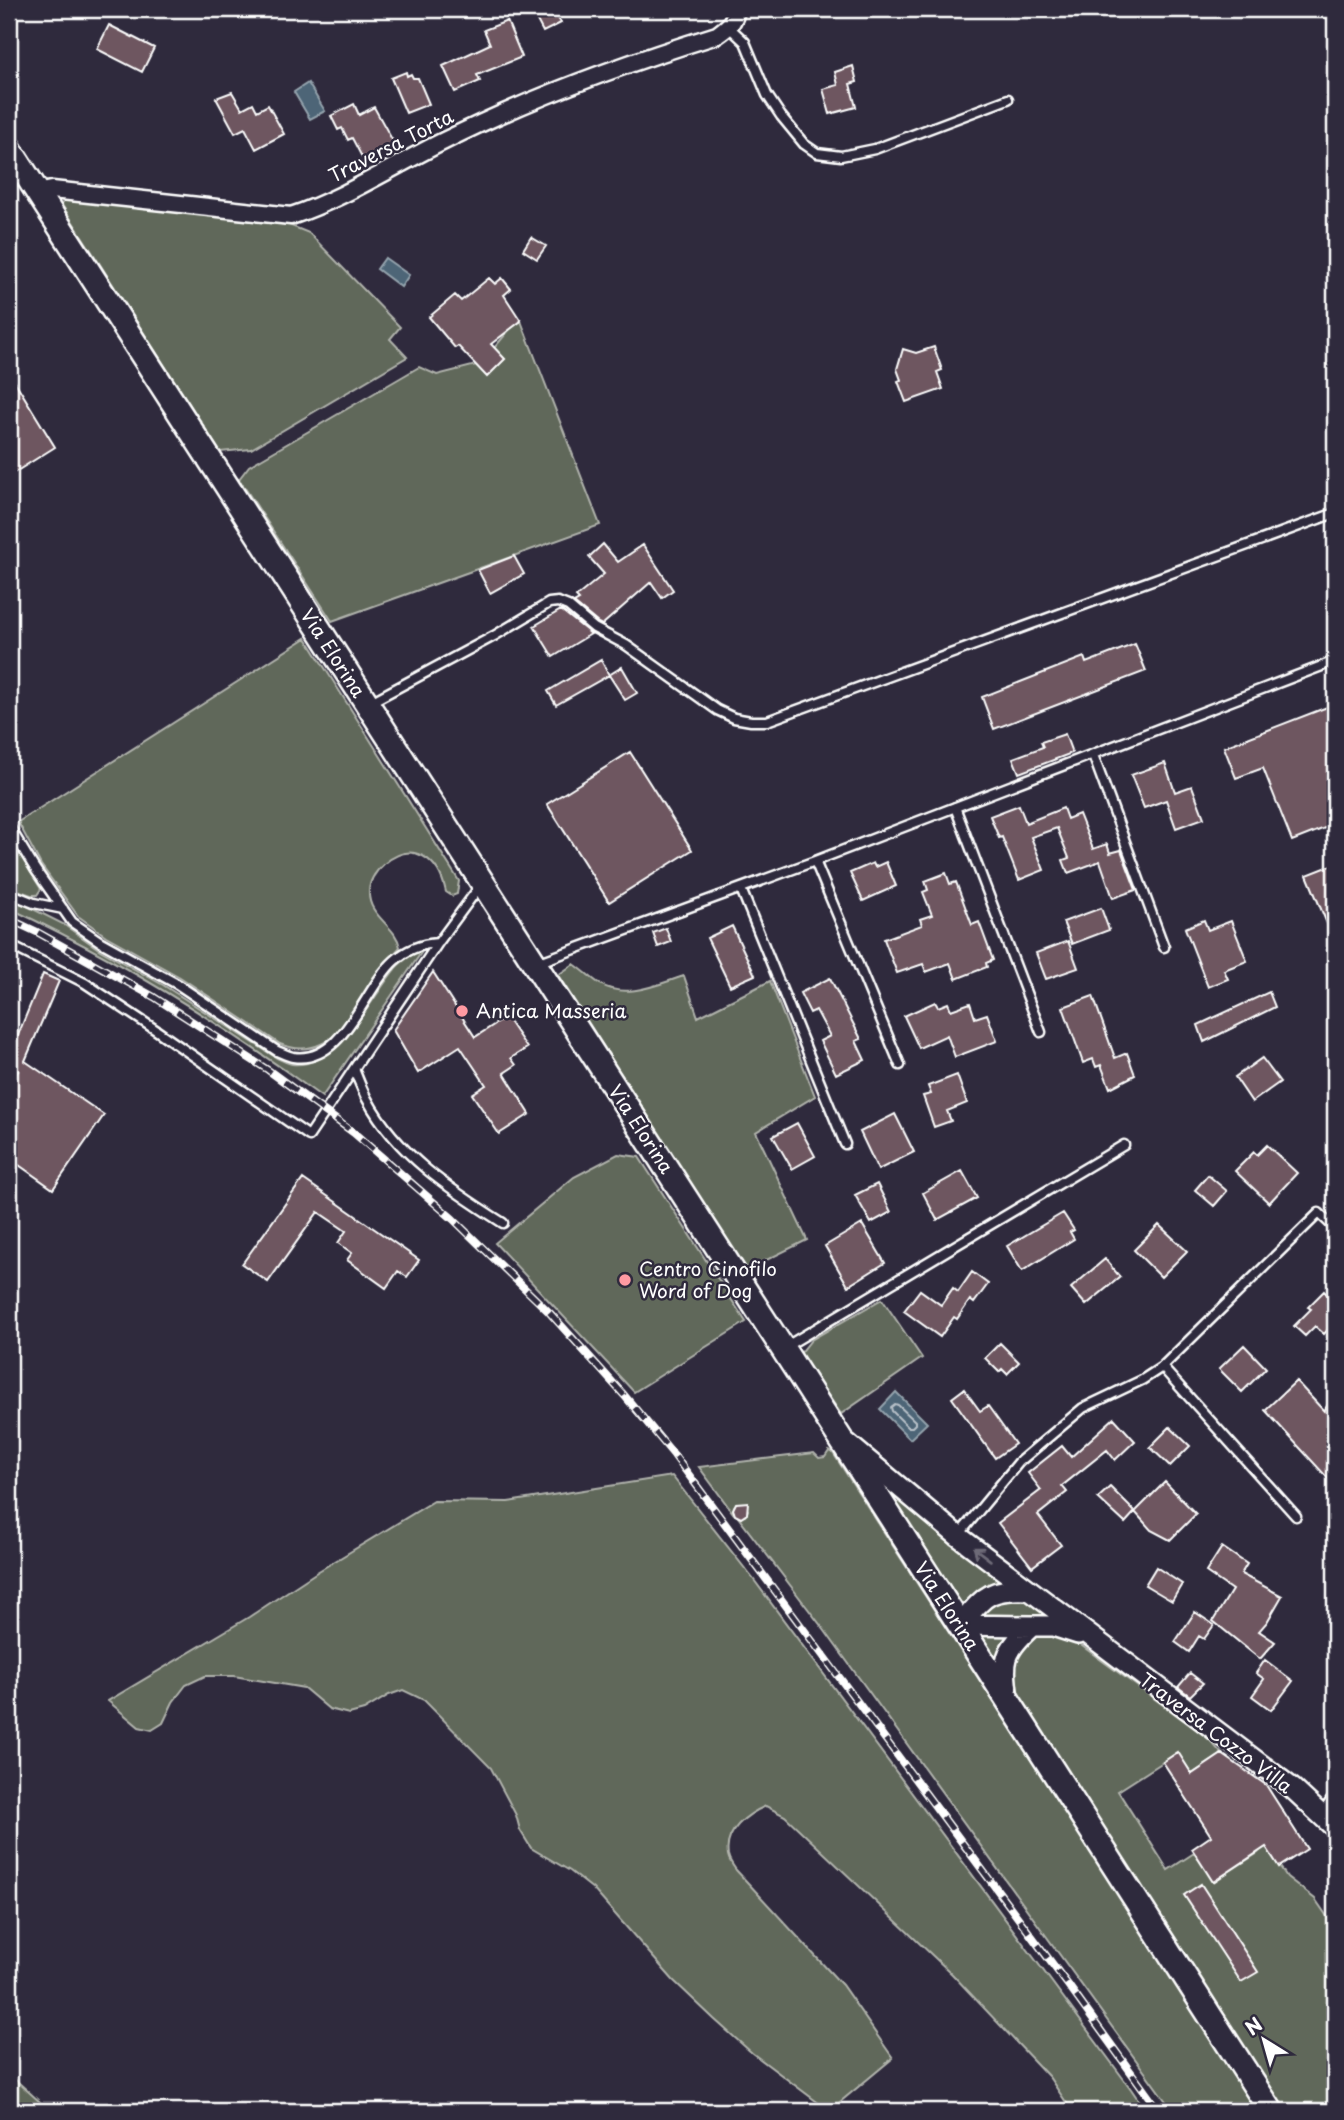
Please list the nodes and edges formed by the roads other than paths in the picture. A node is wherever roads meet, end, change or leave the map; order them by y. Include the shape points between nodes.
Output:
1 (736, 9) edge
2 (729, 27) junction
3 (1008, 99) dead end
4 (9, 148) edge
5 (38, 193) junction
6 (1335, 513) edge
7 (1335, 661) edge
8 (367, 705) junction
9 (1093, 755) junction
10 (955, 807) junction
11 (9, 826) edge
12 (815, 861) junction
13 (482, 884) junction
14 (741, 889) junction
15 (9, 893) edge
16 (63, 909) junction
17 (438, 943) junction
18 (9, 945) edge
19 (1164, 947) dead end
20 (534, 964) junction
21 (1041, 1032) dead end
22 (900, 1065) dead end
23 (355, 1069) junction
24 (845, 1144) dead end
25 (1124, 1144) dead end
26 (503, 1223) dead end
27 (1335, 1228) edge
28 (783, 1349) junction
29 (1162, 1367) junction
30 (836, 1433) junction
31 (1296, 1516) dead end
32 (958, 1536) junction
33 (1029, 1590) junction
34 (960, 1625) junction
35 (1032, 1626) junction
36 (1095, 1641) junction
37 (1009, 1703) junction
38 (1335, 1796) edge
39 (1328, 1821) edge
40 (1270, 2111) edge

1 - 2 street
2 - 3 lane via 745,42 781,116 817,153 841,156 875,149
2 - 5 street, Traversa Torta via 536,99 291,216 52,190
4 - 5 main road, Via Elorina
5 - 8 main road, Via Elorina
6 - 8 lane via 766,721 751,722 717,710 558,602
7 - 9 lane
8 - 13 main road, Via Elorina
9 - 10 lane
9 - 19 lane
10 - 12 lane
10 - 21 lane
11 - 16 lane
12 - 14 lane
12 - 22 lane
13 - 17 lane
13 - 20 main road, Via Elorina
14 - 20 lane
14 - 24 lane
15 - 16 lane
16 - 17 lane via 72,922 101,943 177,984 293,1057 328,1048 393,962 410,949
17 - 23 lane
18 - 23 lane via 85,983 309,1136
20 - 28 main road, Via Elorina
23 - 26 lane via 366,1098 393,1138 444,1185
25 - 28 lane
27 - 29 lane via 1320,1213
28 - 30 main road, Via Elorina
29 - 31 lane
29 - 32 lane via 1083,1408 1019,1462
30 - 32 street, Traversa Cozzo Villa
30 - 34 main road, Via Elorina
33 -> 32 street, Traversa Cozzo Villa
33 - 34 street via 999,1590 985,1596
33 - 36 street, Traversa Cozzo Villa
34 - 35 street
34 - 37 main road, Via Elorina
35 - 36 street via 1053,1626
35 - 37 street via 1008,1653 1003,1670
36 - 39 street, Traversa Cozzo Villa via 1292,1788
37 - 40 main road, Via Elorina
38 - 39 lane

